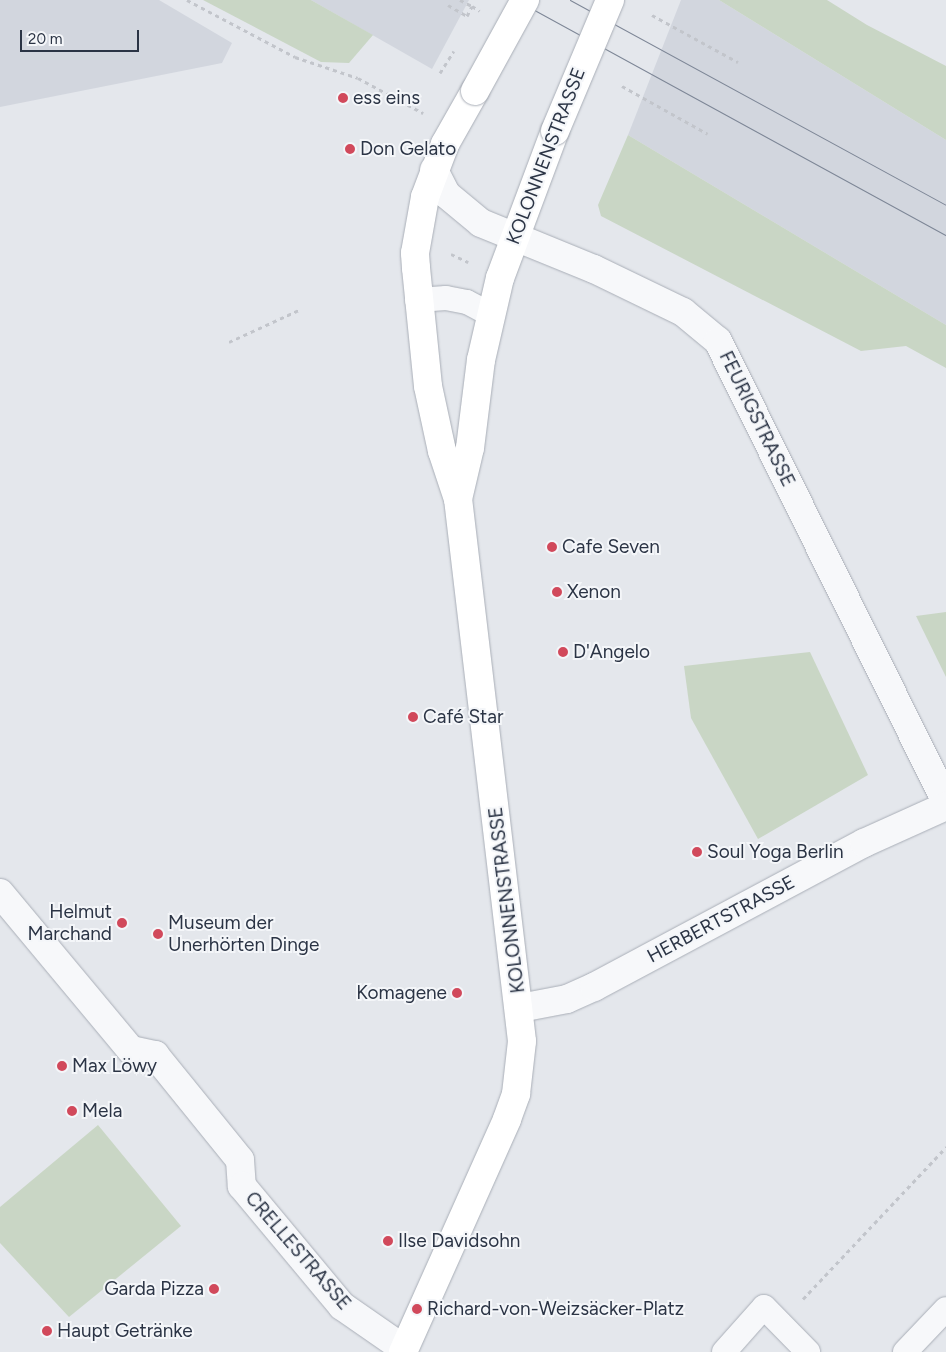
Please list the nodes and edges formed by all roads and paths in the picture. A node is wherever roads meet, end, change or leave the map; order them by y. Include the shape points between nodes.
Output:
1 (188, 0) edge
2 (460, 0) edge
3 (525, 0) edge
4 (610, 0) edge
5 (472, 6) dead end
6 (652, 15) dead end
7 (738, 62) dead end
8 (622, 86) dead end
9 (453, 128) junction
10 (708, 134) dead end
11 (434, 170) junction
12 (515, 237) junction
13 (448, 252) dead end
14 (473, 264) dead end
15 (417, 300) junction
16 (301, 310) dead end
17 (491, 315) junction
18 (229, 342) dead end
19 (458, 499) junction
20 (946, 804) edge
21 (0, 893) edge
22 (520, 1008) junction
23 (946, 1147) edge
24 (946, 1309) edge
25 (780, 1324) junction
26 (403, 1351) edge
27 (724, 1352) edge
28 (808, 1352) edge
29 (905, 1352) edge

1 - 9 path via 295,57 358,78
2 - 5 path
3 - 9 main road, KOLONNENSTRASSE, bridge
4 - 12 main road, KOLONNENSTRASSE, bridge
6 - 7 path
8 - 10 path
9 - 11 main road, KOLONNENSTRASSE
11 - 12 street, FEURIGSTRASSE via 446,194 462,210 481,224
11 - 15 main road, KOLONNENSTRASSE via 425,197 415,253
12 - 17 main road, KOLONNENSTRASSE
12 - 20 street, FEURIGSTRASSE via 684,312 718,341
13 - 14 path
15 - 17 lane via 446,298 467,302
15 - 19 main road, KOLONNENSTRASSE via 428,386 442,451
16 - 18 path
17 - 19 main road, KOLONNENSTRASSE
19 - 22 main road, KOLONNENSTRASSE
20 - 22 street, HERBERTSTRASSE via 864,843 567,1000
21 - 26 street, CRELLESTRASSE via 131,1050 155,1054 240,1160 242,1186 342,1306
22 - 26 main road, KOLONNENSTRASSE via 522,1041 516,1094
23 - 25 path
24 - 29 lane
25 - 27 lane via 764,1307
25 - 28 lane

